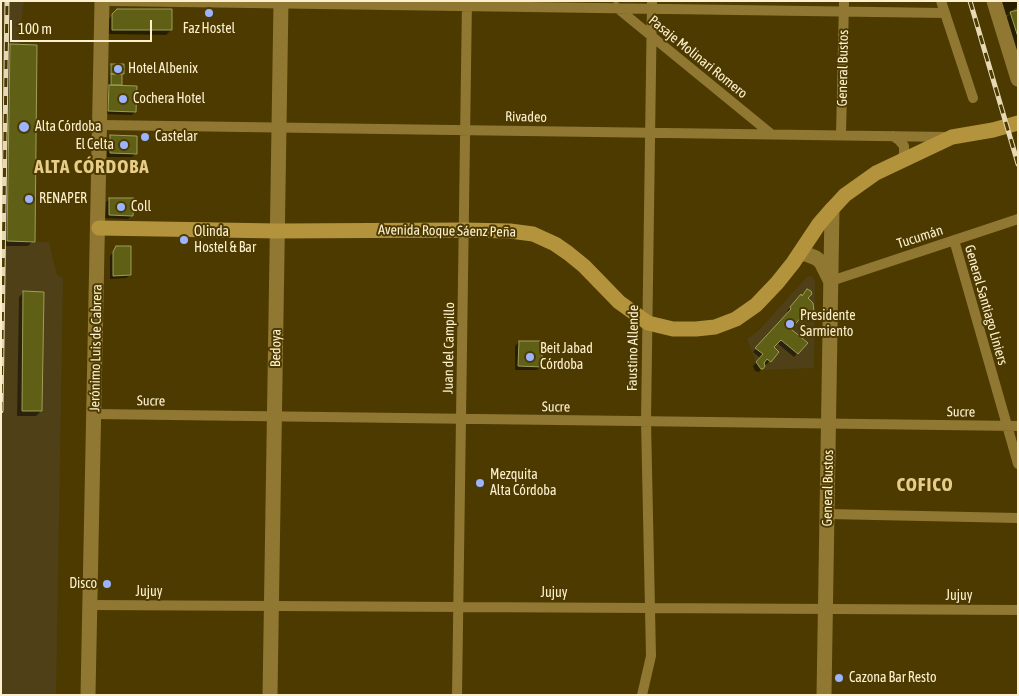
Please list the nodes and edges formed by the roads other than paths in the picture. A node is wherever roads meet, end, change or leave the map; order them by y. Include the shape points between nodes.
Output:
1 (102, 1) edge
2 (110, 1) edge
3 (940, 1) edge
4 (994, 1) edge
5 (281, 2) edge
6 (467, 4) edge
7 (613, 5) edge
8 (652, 5) edge
9 (844, 6) edge
10 (944, 12) junction
11 (652, 36) junction
12 (1018, 79) edge
13 (973, 98) dead end
14 (1018, 123) edge
15 (100, 125) junction
16 (279, 128) junction
17 (465, 130) junction
18 (650, 132) junction
19 (770, 133) junction
20 (841, 136) junction
21 (893, 136) junction
22 (952, 137) junction
23 (902, 160) junction
24 (832, 209) junction
25 (1018, 219) edge
26 (98, 228) junction
27 (278, 230) junction
28 (464, 230) junction
29 (954, 240) junction
30 (799, 254) junction
31 (831, 281) junction
32 (648, 323) junction
33 (94, 414) junction
34 (275, 417) junction
35 (461, 419) junction
36 (646, 422) junction
37 (829, 424) junction
38 (1006, 426) junction
39 (1018, 426) edge
40 (1018, 464) edge
41 (827, 514) junction
42 (1018, 518) edge
43 (90, 605) junction
44 (272, 606) junction
45 (459, 607) junction
46 (650, 607) junction
47 (826, 609) junction
48 (1018, 610) edge
49 (88, 695) edge
50 (270, 695) edge
51 (457, 695) edge
52 (642, 695) edge
53 (824, 695) edge

1 - 15 main road, Jerónimo Luis de Cabrera
2 - 5 street
3 - 10 street
4 - 12 main road
5 - 6 street
5 - 16 main road, Bedoya
6 - 7 street
6 - 17 street, Juan del Campillo
7 - 8 street
7 - 11 street, Pasaje Molinari Romero
8 - 9 street
8 - 11 street, Faustino Allende
9 - 10 street
9 - 20 street, General Bustos
10 - 13 street
11 - 18 street, Faustino Allende
11 - 19 street, Pasaje Molinari Romero
14 - 22 main road, Avenida Roque Sáenz Peña
15 - 16 street, Rivadeo
15 - 26 main road, Jerónimo Luis de Cabrera
16 - 17 street, Rivadeo
16 - 27 main road, Bedoya
17 - 18 street, Rivadeo
17 - 28 street, Juan del Campillo
18 - 19 street, Rivadeo
18 - 32 street, Faustino Allende
19 - 20 street, Rivadeo
20 - 21 street, Rivadeo
21 - 22 street, Rivadeo
21 - 23 street via 904,146
22 - 23 main road, Avenida Roque Sáenz Peña
23 - 24 main road, Avenida Roque Sáenz Peña via 861,183
24 - 30 main road, Avenida Roque Sáenz Peña
24 - 31 main road, General Bustos
25 - 29 street, Tucumán
26 - 27 main road, Avenida Roque Sáenz Peña
26 - 33 main road, Jerónimo Luis de Cabrera
27 - 28 main road, Avenida Roque Sáenz Peña
27 - 34 main road, Bedoya
28 - 32 main road, Avenida Roque Sáenz Peña via 510,231 544,238 584,266 618,302
28 - 35 street, Juan del Campillo
29 - 31 street, Tucumán
29 - 38 street, General Santiago Liniers
30 - 31 main road via 821,262
30 - 32 main road, Avenida Roque Sáenz Peña via 777,283 736,319 715,327 696,329 673,330
31 - 37 main road, General Bustos
32 - 36 street, Faustino Allende
33 - 34 street, Sucre
33 - 43 main road, Jerónimo Luis de Cabrera
34 - 35 street, Sucre
34 - 44 main road, Bedoya
35 - 36 street, Sucre
35 - 45 street, Juan del Campillo
36 - 37 street, Sucre
36 - 46 street, Faustino Allende
37 - 38 street, Sucre
37 - 41 main road, General Bustos
38 - 39 street, Sucre
38 - 40 street, General Santiago Liniers
41 - 42 street
41 - 47 main road, General Bustos
43 - 44 street, Jujuy
43 - 49 main road, Jerónimo Luis de Cabrera
44 - 45 street, Jujuy
44 - 50 main road, Bedoya
45 - 46 street, Jujuy
45 - 51 street, Juan del Campillo
46 - 47 street, Jujuy
46 - 52 street, Faustino Allende via 651,656
47 - 48 street, Jujuy
47 - 53 main road, General Bustos

